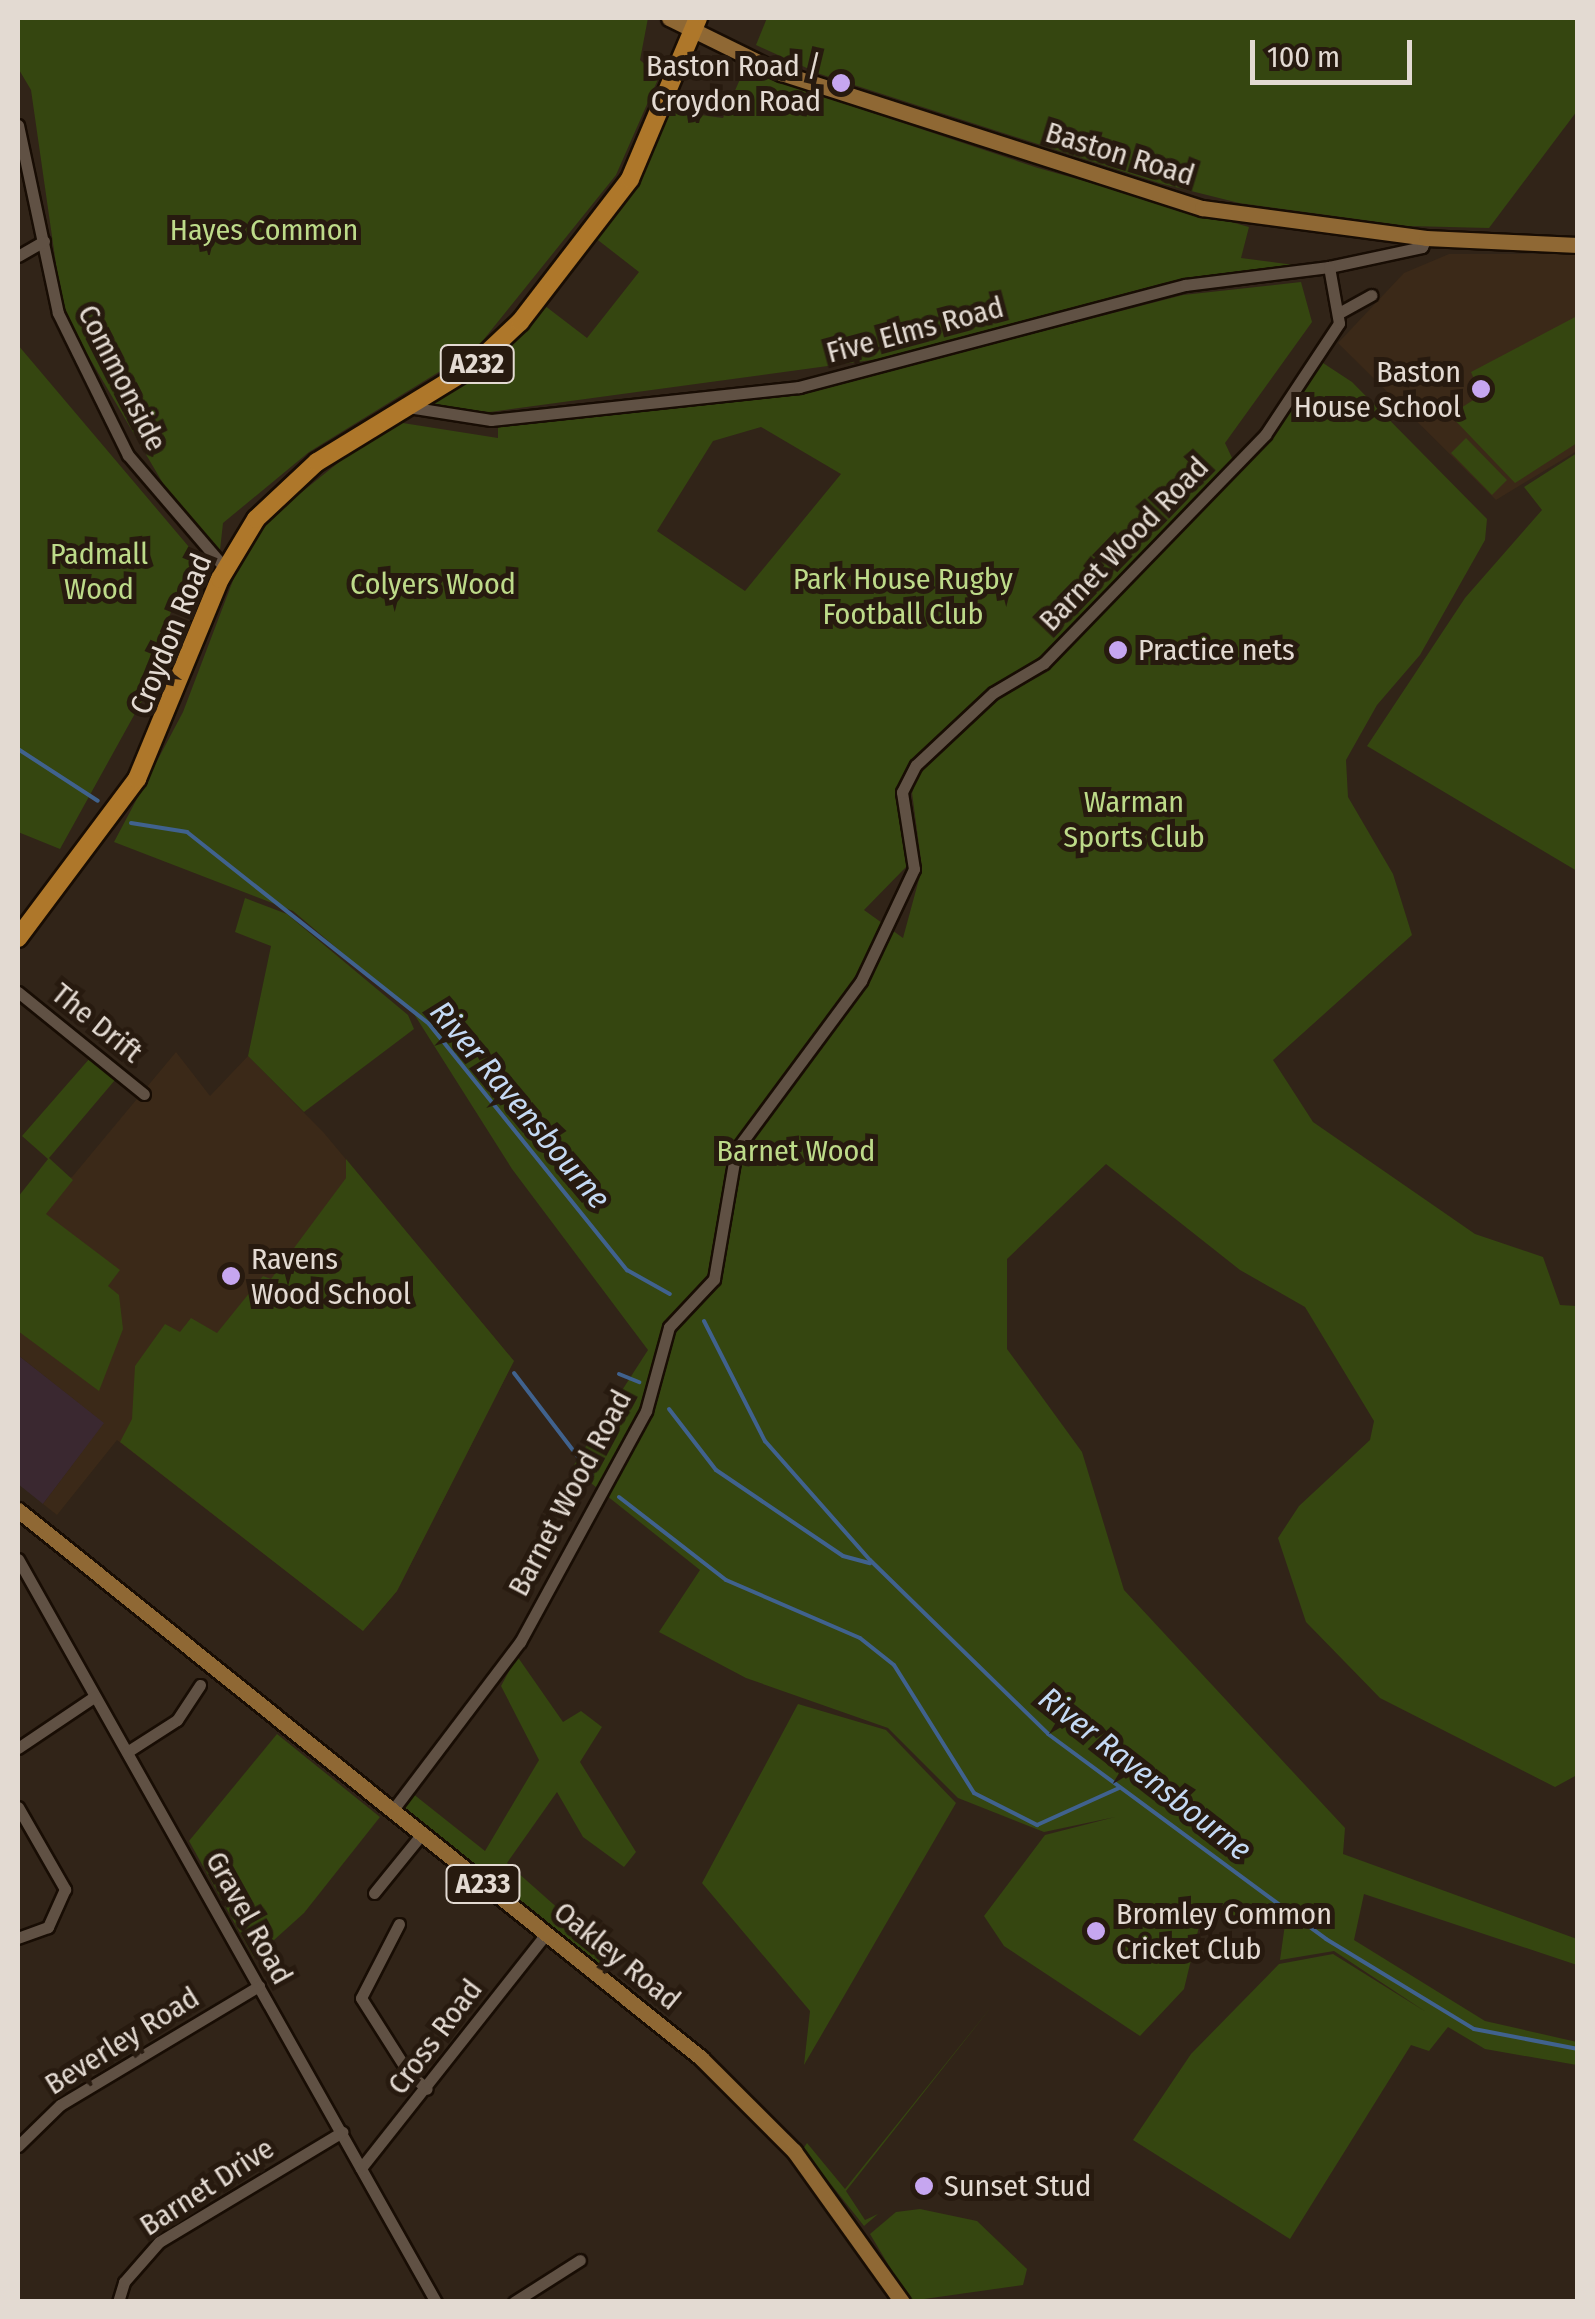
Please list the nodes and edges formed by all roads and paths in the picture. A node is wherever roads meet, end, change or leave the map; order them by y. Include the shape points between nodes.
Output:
1 (669, 18) edge
2 (695, 24) edge
3 (18, 124) edge
4 (1426, 238) junction
5 (44, 241) junction
6 (1578, 245) edge
7 (18, 256) edge
8 (1330, 267) junction
9 (1370, 295) dead end
10 (1339, 313) junction
11 (408, 407) junction
12 (225, 568) junction
13 (19, 933) edge
14 (18, 992) edge
15 (144, 1094) dead end
16 (18, 1510) edge
17 (18, 1559) edge
18 (200, 1685) dead end
19 (94, 1696) junction
20 (18, 1748) edge
21 (127, 1752) junction
22 (392, 1811) junction
23 (19, 1812) edge
24 (421, 1835) junction
25 (374, 1893) dead end
26 (399, 1924) dead end
27 (546, 1934) junction
28 (18, 1938) edge
29 (259, 1986) junction
30 (428, 2088) junction
31 (342, 2132) junction
32 (18, 2146) edge
33 (362, 2168) junction
34 (580, 2260) dead end
35 (118, 2302) edge
36 (436, 2302) edge
37 (514, 2302) edge
38 (902, 2302) edge

1 - 2 main road, Baston Road
2 - 4 main road, Baston Road via 781,72 1191,205
2 - 11 highway, Croydon Road / A232 via 637,165 582,248 496,348
3 - 5 street, Commonside
4 - 6 main road, Baston Road
4 - 8 street, Five Elms Road via 1422,247
5 - 7 street
5 - 12 street, Commonside via 58,313 128,455
8 - 10 street
8 - 11 street, Five Elms Road via 1185,285 799,387 492,420
9 - 10 street
10 - 22 street, Barnet Wood Road via 1294,397 1232,470 1044,664 993,693 916,765 902,792 914,868 861,981 736,1150 714,1279 669,1328 646,1411 520,1642
11 - 12 highway, Croydon Road / A232 via 281,492
12 - 13 highway, Croydon Road / A232 via 137,779
14 - 15 street, The Drift
16 - 22 main road, Oakley Road / A233
17 - 19 street, Gravel Road
18 - 21 street via 177,1720
19 - 20 street
19 - 21 street, Gravel Road
21 - 29 street, Gravel Road
22 - 24 main road, Oakley Road / A233
23 - 28 street via 64,1883 55,1918 40,1933
24 - 25 street
24 - 27 main road, Oakley Road / A233
26 - 30 street via 361,1998 408,2072
27 - 30 street, Cross Road
27 - 38 main road, Oakley Road / A233 via 760,2114
29 - 31 street, Gravel Road
29 - 32 street, Beverley Road via 60,2106
30 - 33 street, Cross Road
31 - 33 street, Gravel Road
31 - 35 street, Barnet Drive via 159,2242 124,2282
33 - 36 street, Gravel Road
34 - 37 street

